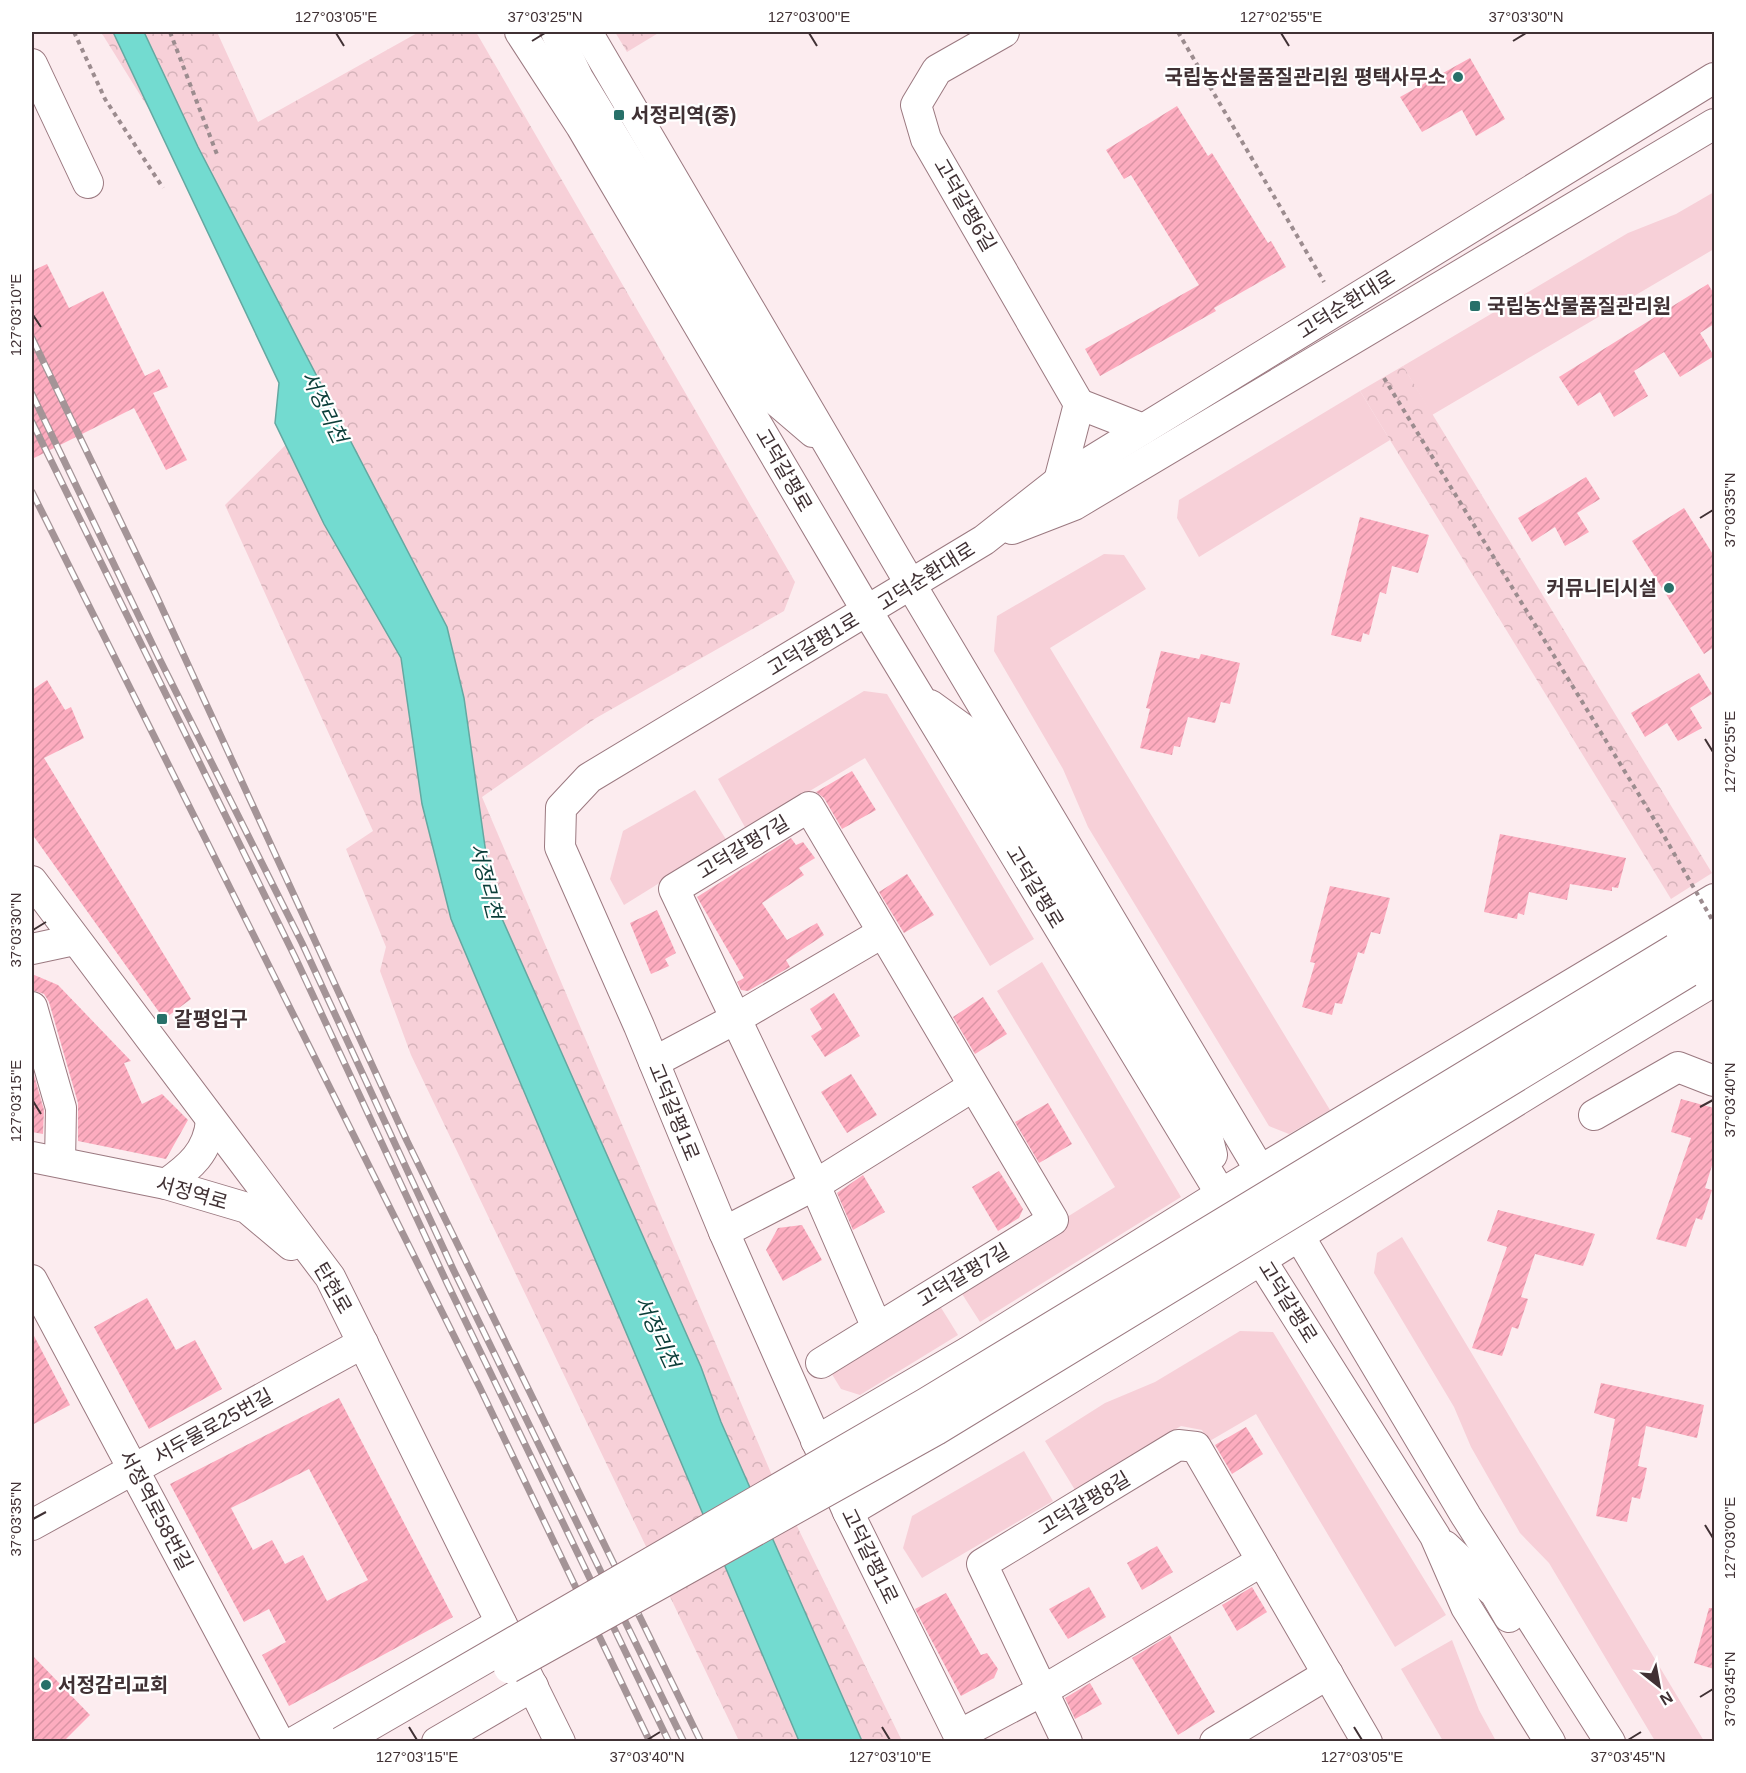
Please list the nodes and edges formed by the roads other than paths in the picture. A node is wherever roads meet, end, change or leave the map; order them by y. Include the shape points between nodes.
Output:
1 (520, 32) edge
2 (549, 32) edge
3 (556, 32) edge
4 (587, 32) edge
5 (1004, 32) edge
6 (32, 64) edge
7 (1714, 78) edge
8 (1714, 124) edge
9 (581, 126) junction
10 (88, 183) dead end
11 (1080, 404) junction
12 (1143, 429) junction
13 (831, 447) junction
14 (1059, 481) junction
15 (984, 540) junction
16 (911, 585) junction
17 (867, 612) junction
18 (32, 881) edge
19 (1714, 899) edge
20 (1714, 924) edge
21 (882, 933) junction
22 (74, 940) junction
23 (32, 949) edge
24 (1714, 956) edge
25 (1692, 967) edge
26 (32, 1007) edge
27 (737, 1018) junction
28 (654, 1062) junction
29 (1714, 1081) edge
30 (972, 1087) junction
31 (1594, 1115) dead end
32 (211, 1120) junction
33 (46, 1160) edge
34 (1261, 1171) junction
35 (166, 1184) junction
36 (815, 1185) junction
37 (1221, 1194) junction
38 (724, 1232) junction
39 (1299, 1236) junction
40 (1261, 1260) junction
41 (330, 1277) junction
42 (32, 1280) edge
43 (877, 1328) junction
44 (363, 1343) junction
45 (968, 1352) junction
46 (821, 1363) dead end
47 (1008, 1418) junction
48 (816, 1441) junction
49 (135, 1469) junction
50 (848, 1512) junction
51 (32, 1525) edge
52 (1435, 1536) junction
53 (1262, 1561) junction
54 (501, 1623) junction
55 (1328, 1674) junction
56 (533, 1686) junction
57 (1042, 1691) junction
58 (961, 1738) edge
59 (279, 1742) edge
60 (294, 1742) edge
61 (341, 1742) edge
62 (382, 1742) edge
63 (437, 1742) edge
64 (561, 1742) edge
65 (1067, 1742) edge
66 (1215, 1742) edge
67 (1367, 1742) edge
68 (1550, 1742) edge
69 (1587, 1742) edge
70 (1610, 1742) edge

1 - 9 street, 고덕갈평로
2 - 9 street
3 - 13 street via 578,78 772,398
4 - 13 street
5 - 11 street, 고덕갈평6길 via 937,70 916,105 926,139
6 - 10 street
7 - 12 street, 고덕순환대로
8 - 15 street, 고덕순환대로 via 1074,505
9 - 17 street, 고덕갈평로
11 - 12 street
11 - 14 street
12 - 14 street, 고덕순환대로
13 - 16 street
14 - 15 street, 고덕순환대로
15 - 16 street, 고덕순환대로
16 - 17 street, 고덕순환대로
16 - 34 street
17 - 28 street, 고덕갈평1로 via 589,778 561,808 560,847
17 - 37 street, 고덕갈평로
18 - 22 street, 탄현로
19 - 34 street
20 - 25 street
21 - 27 street
21 - 27 street, 고덕갈평7길 via 809,807 674,889
21 - 30 street, 고덕갈평7길
22 - 23 street
22 - 32 street, 탄현로
24 - 25 street
25 - 39 street via 1563,1070
25 - 61 street, bridge via 936,1396
25 - 62 street, bridge via 936,1430
26 - 33 street via 61,1108
27 - 28 street
27 - 36 street, 고덕갈평7길
28 - 38 street, 고덕갈평1로
29 - 31 street via 1678,1067
30 - 36 street
30 - 43 street, 고덕갈평7길 via 1053,1220
32 - 35 street via 204,1148 190,1167
32 - 41 street, 탄현로
33 - 35 street, 서정역로
34 - 37 street
34 - 39 street
35 - 41 street, 서정역로 via 247,1208
36 - 38 street
36 - 43 street, 고덕갈평7길
37 - 40 street, 고덕갈평로
37 - 45 street
38 - 48 street, 고덕갈평1로
39 - 40 street
39 - 70 street via 1466,1516
40 - 47 street
40 - 52 street, 고덕갈평로
41 - 44 street, 탄현로
42 - 49 street, 서정역로58번길
43 - 46 street
44 - 49 street, 서두물로25번길
44 - 54 street, 탄현로
45 - 47 street
45 - 48 street
47 - 50 street
48 - 50 street, 고덕갈평1로
49 - 51 street, 서두물로25번길
49 - 59 street, 서정역로58번길
50 - 58 street, 고덕갈평1로
52 - 68 street, 고덕갈평로 via 1466,1607
52 - 69 street via 1495,1593
53 - 55 street, 고덕갈평8길
53 - 57 street
53 - 57 street, 고덕갈평8길 via 1196,1448 1178,1446 982,1564
54 - 56 street, 탄현로
54 - 60 street
55 - 66 street
55 - 67 street, 고덕갈평8길
56 - 63 street
56 - 64 street, 탄현로
57 - 58 street
57 - 65 street, 고덕갈평8길

